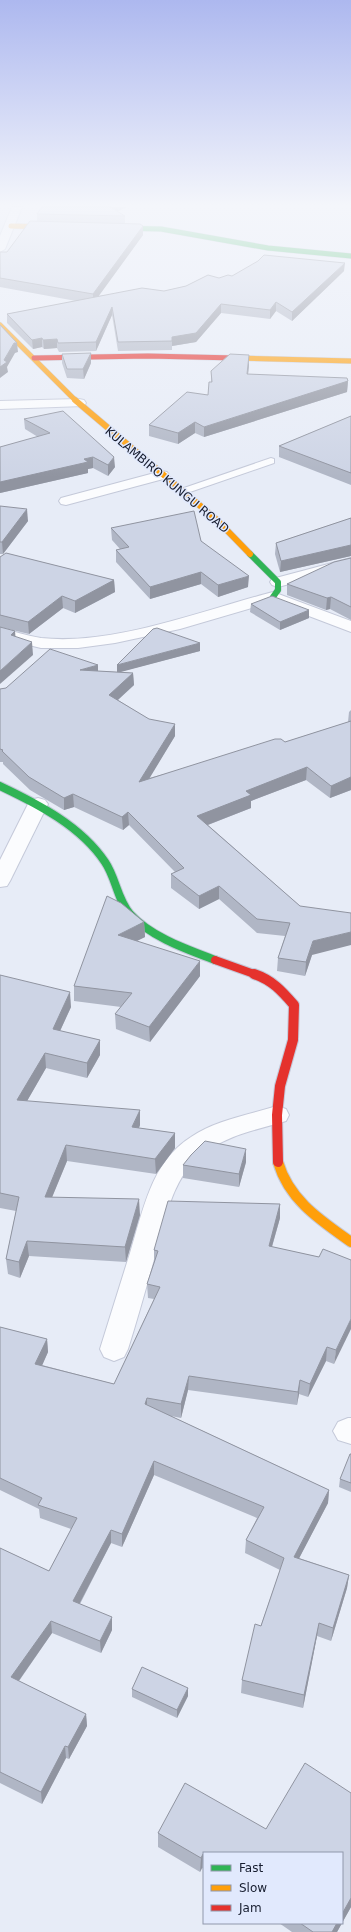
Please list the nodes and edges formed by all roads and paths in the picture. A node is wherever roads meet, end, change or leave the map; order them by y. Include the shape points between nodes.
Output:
1 (0, 325) edge
2 (34, 358) junction
3 (351, 361) edge
4 (79, 404) junction
5 (0, 405) edge
6 (271, 461) dead end
7 (162, 475) junction
8 (184, 491) junction
9 (66, 501) dead end
10 (351, 563) edge
11 (276, 589) junction
12 (351, 627) edge
13 (0, 633) edge
14 (58, 643) junction
15 (37, 662) edge
16 (0, 786) edge
17 (38, 804) junction
18 (0, 881) edge
19 (277, 1115) junction
20 (351, 1242) edge
21 (114, 1349) dead end

1 - 2 street, KULAMBIRO KUNGU ROAD
2 - 3 street via 148,356
2 - 4 street, KULAMBIRO KUNGU ROAD
4 - 5 street
4 - 7 street, KULAMBIRO KUNGU ROAD
6 - 8 lane
7 - 8 street, KULAMBIRO KUNGU ROAD
7 - 9 street
8 - 11 street, KULAMBIRO KUNGU ROAD via 217,520
10 - 11 street
11 - 12 street, KULAMBIRO KUNGU ROAD
11 - 14 street via 180,624 78,644
13 - 14 street
14 - 15 street
16 - 17 street
17 - 18 street
17 - 19 street via 103,857 114,875 121,904 138,920 174,942 264,977 276,985 294,1005 293,1040 280,1086
19 - 20 street via 278,1162 285,1182 307,1210
19 - 21 street via 215,1134 190,1149 176,1163 167,1177 152,1217

